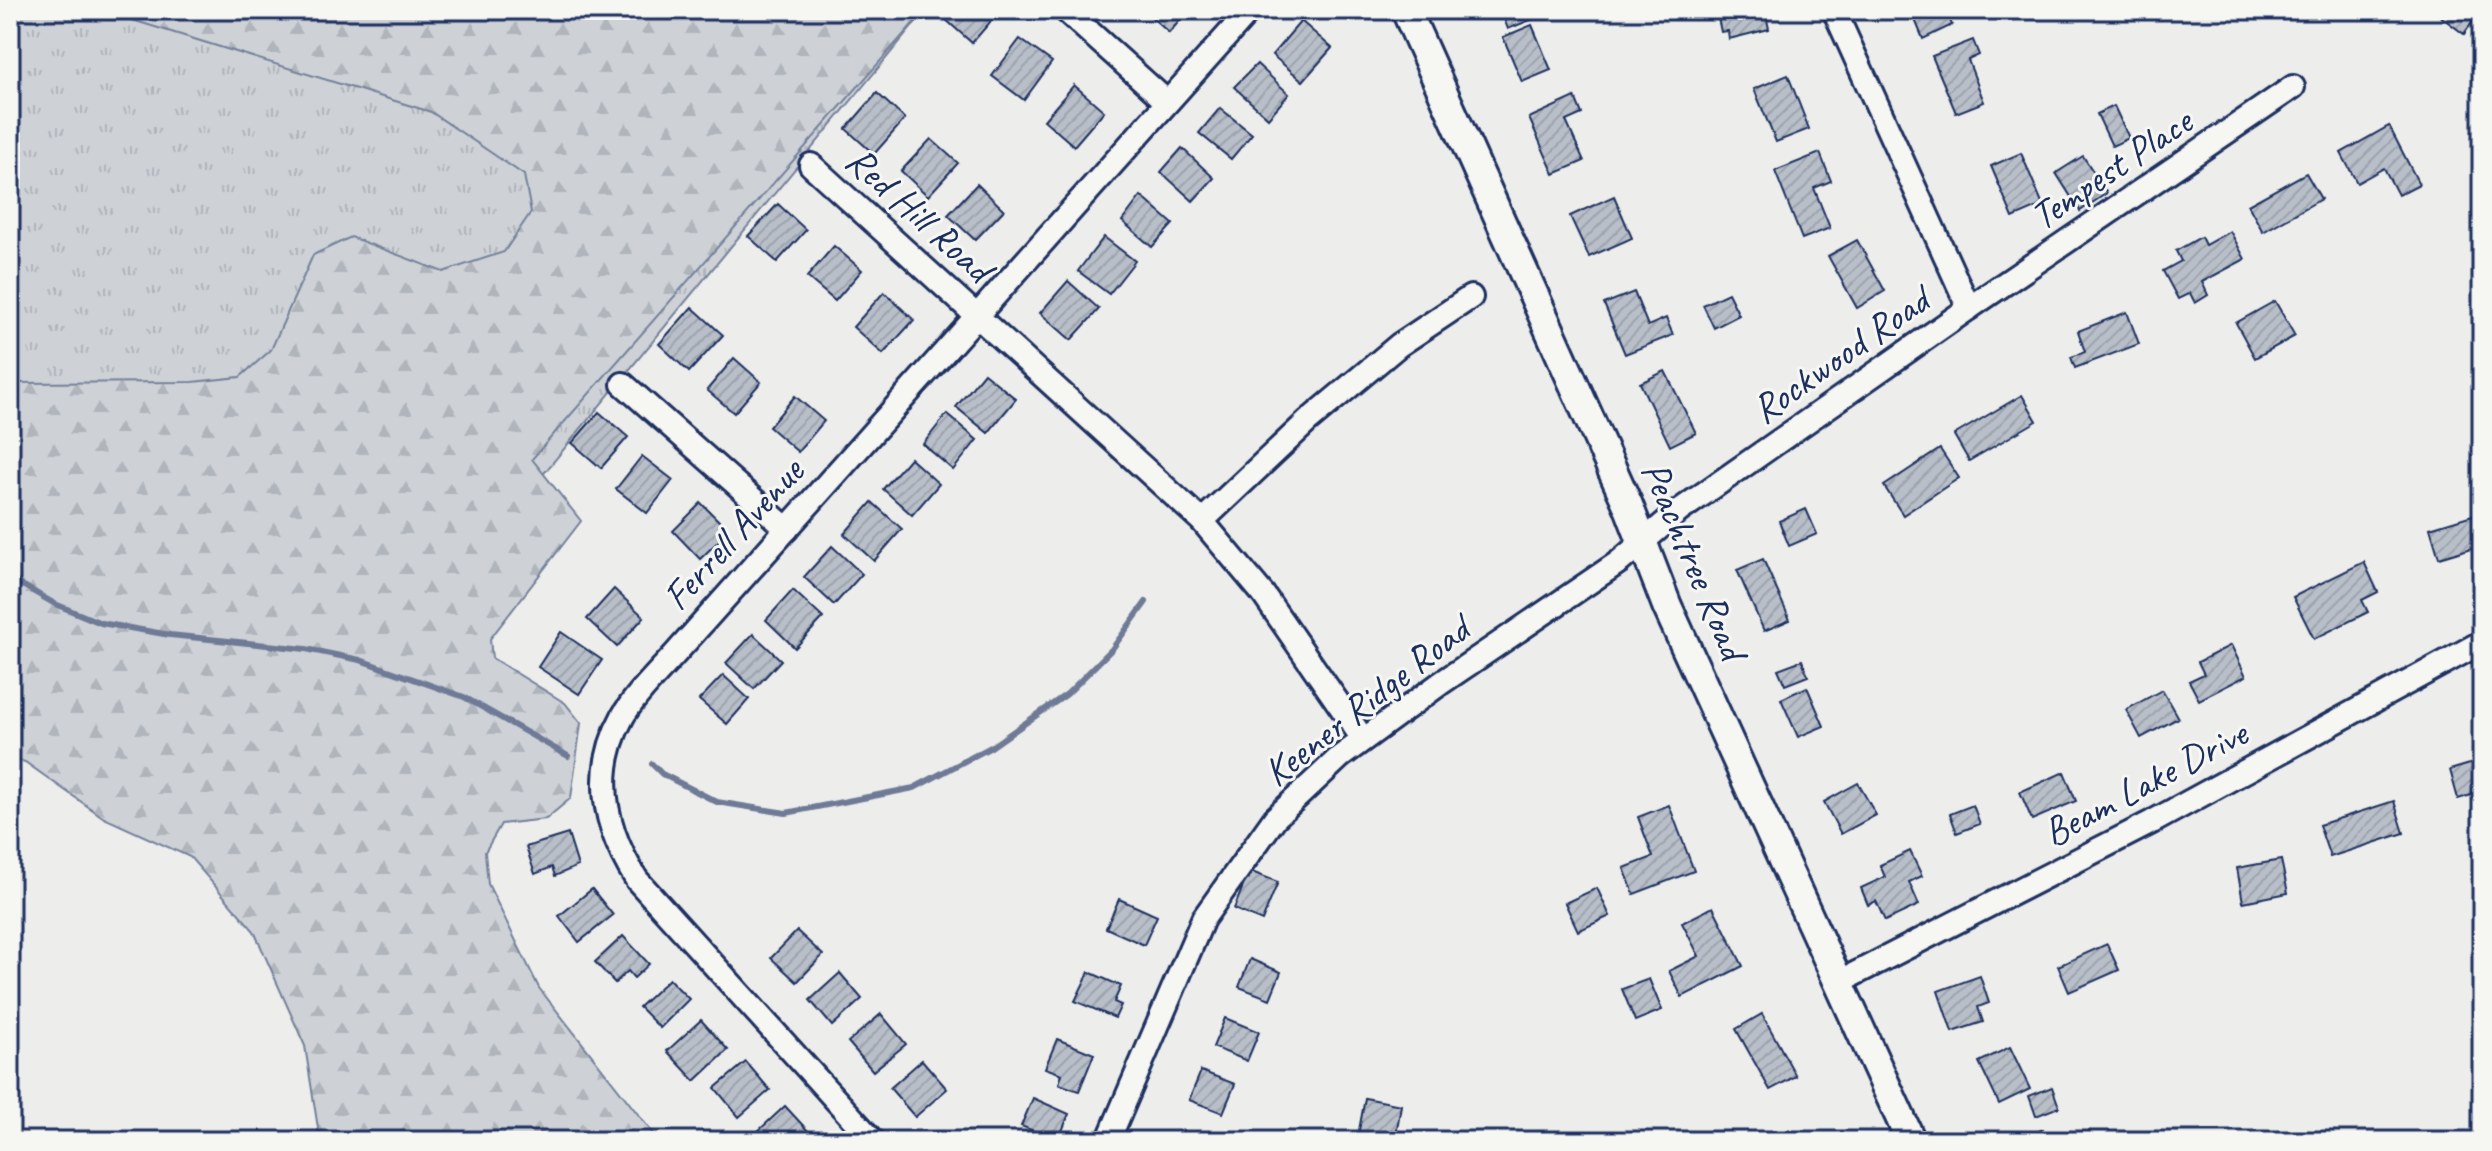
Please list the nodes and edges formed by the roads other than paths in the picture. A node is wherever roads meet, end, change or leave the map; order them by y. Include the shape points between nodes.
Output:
1 (1065, 10) edge
2 (1250, 10) edge
3 (1406, 10) edge
4 (1834, 10) edge
5 (2293, 87) dead end
6 (1166, 101) junction
7 (811, 165) dead end
8 (1471, 297) dead end
9 (1969, 308) junction
10 (979, 316) junction
11 (623, 384) dead end
12 (1202, 521) junction
13 (787, 529) junction
14 (1644, 543) junction
15 (2482, 642) edge
16 (1363, 739) junction
17 (1839, 982) junction
18 (873, 1141) edge
19 (1108, 1141) edge
20 (1911, 1141) edge

1 - 6 street
2 - 6 street, Ferrell Avenue
3 - 14 street, Peachtree Road
4 - 9 street, Rockwood Road
5 - 9 street, Tempest Place
6 - 10 street, Ferrell Avenue
7 - 10 street, Red Hill Road
8 - 12 street via 1399,345
9 - 14 street, Rockwood Road via 1679,511
10 - 12 street, Red Hill Road
10 - 13 street, Ferrell Avenue
11 - 13 street
12 - 16 street, Red Hill Road via 1263,594
13 - 18 street, Ferrell Avenue via 624,714 605,775 607,813 619,851 637,880
14 - 16 street, Keener Ridge Road
14 - 17 street, Peachtree Road via 1667,606
15 - 17 street, Beam Lake Drive via 2152,822
16 - 19 street, Keener Ridge Road via 1275,818 1203,919
17 - 20 street, Peachtree Road

